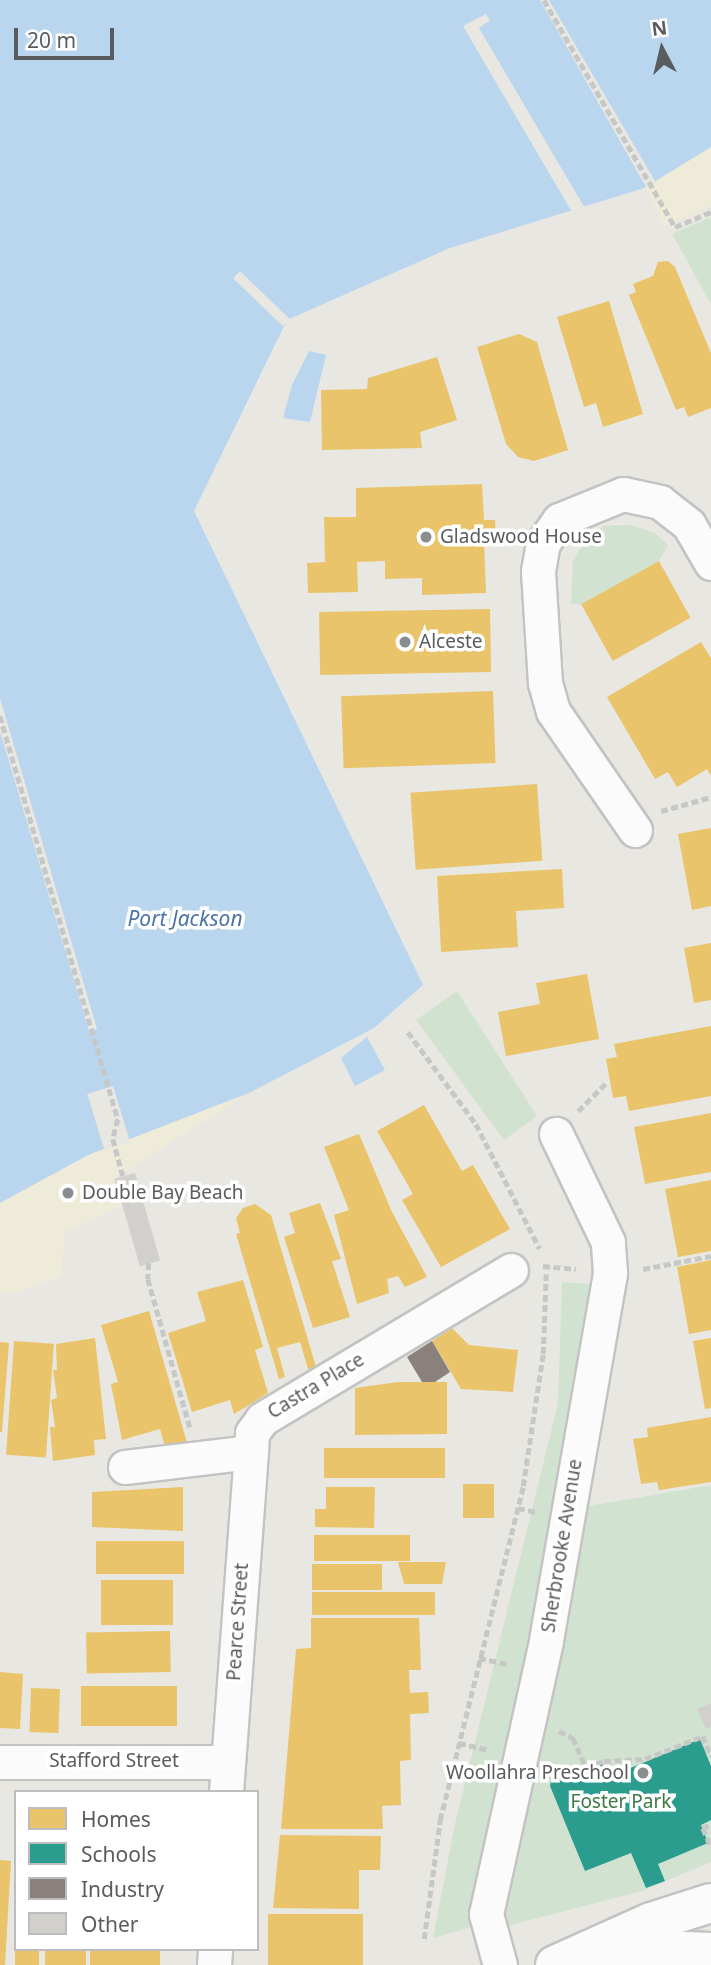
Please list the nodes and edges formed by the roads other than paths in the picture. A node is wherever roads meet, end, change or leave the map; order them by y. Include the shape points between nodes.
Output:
1 (711, 563) edge
2 (635, 830) road end
3 (562, 1128) road end
4 (511, 1270) road end
5 (251, 1452) junction
6 (125, 1467) dead end
7 (0, 1762) edge
8 (227, 1777) edge
9 (711, 1903) edge
10 (711, 1952) edge
11 (500, 1965) edge
12 (555, 1965) edge
13 (577, 1965) edge

1 - 2 street via 689,525 660,502 623,494 558,520 543,543 538,571 545,683 553,711
3 - 11 street, Sherbrooke Avenue via 608,1242 610,1273 527,1725 486,1914
4 - 5 street, Castra Place via 262,1419 252,1433
5 - 6 street
5 - 8 street, Pearce Street
7 - 8 street, Stafford Street
9 - 12 street via 651,1922
10 - 13 street via 658,1950

